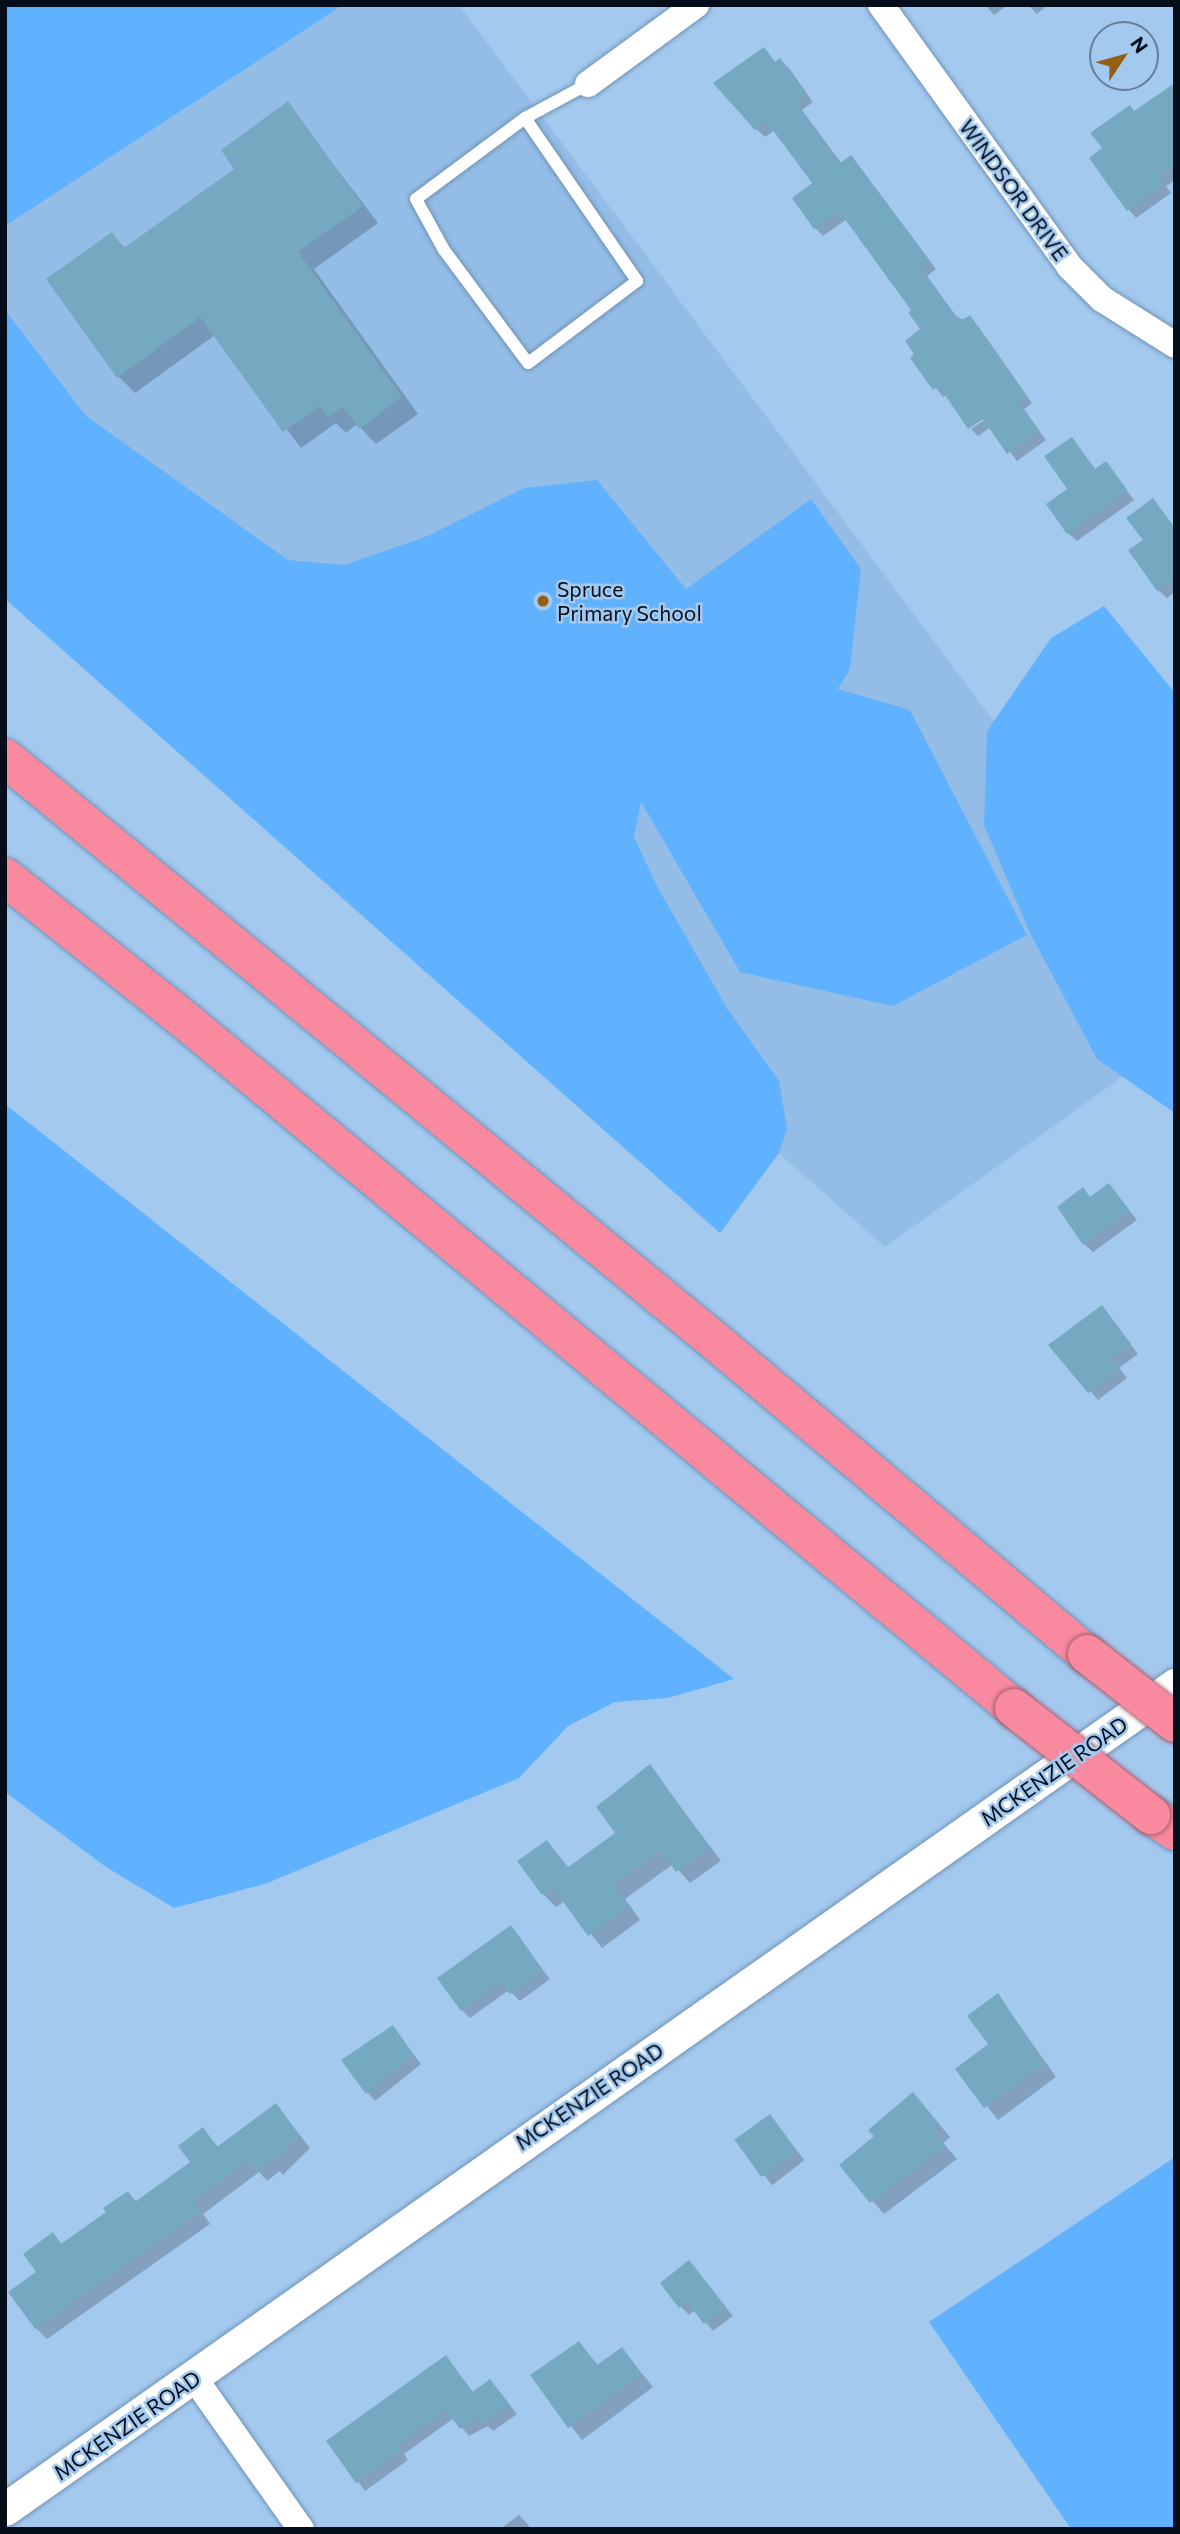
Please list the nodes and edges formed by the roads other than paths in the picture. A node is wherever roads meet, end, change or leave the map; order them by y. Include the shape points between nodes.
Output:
1 (696, 5) edge
2 (881, 5) edge
3 (589, 84) joint
4 (524, 118) junction
5 (1169, 334) edge
6 (5, 758) edge
7 (5, 877) edge
8 (1175, 1685) edge
9 (1175, 1723) edge
10 (1163, 1823) edge
11 (195, 2379) junction
12 (5, 2509) edge
13 (301, 2529) edge

1 - 3 street
2 - 5 street, WINDSOR DRIVE via 1069,266 1102,299
3 - 4 lane
4 - 4 lane via 416,199 444,250 528,363 637,281
6 - 9 highway, bridge
7 - 10 highway, bridge via 175,1012 1014,1708
8 - 11 street, MCKENZIE ROAD via 434,2203
11 - 12 street, MCKENZIE ROAD
11 - 13 street

